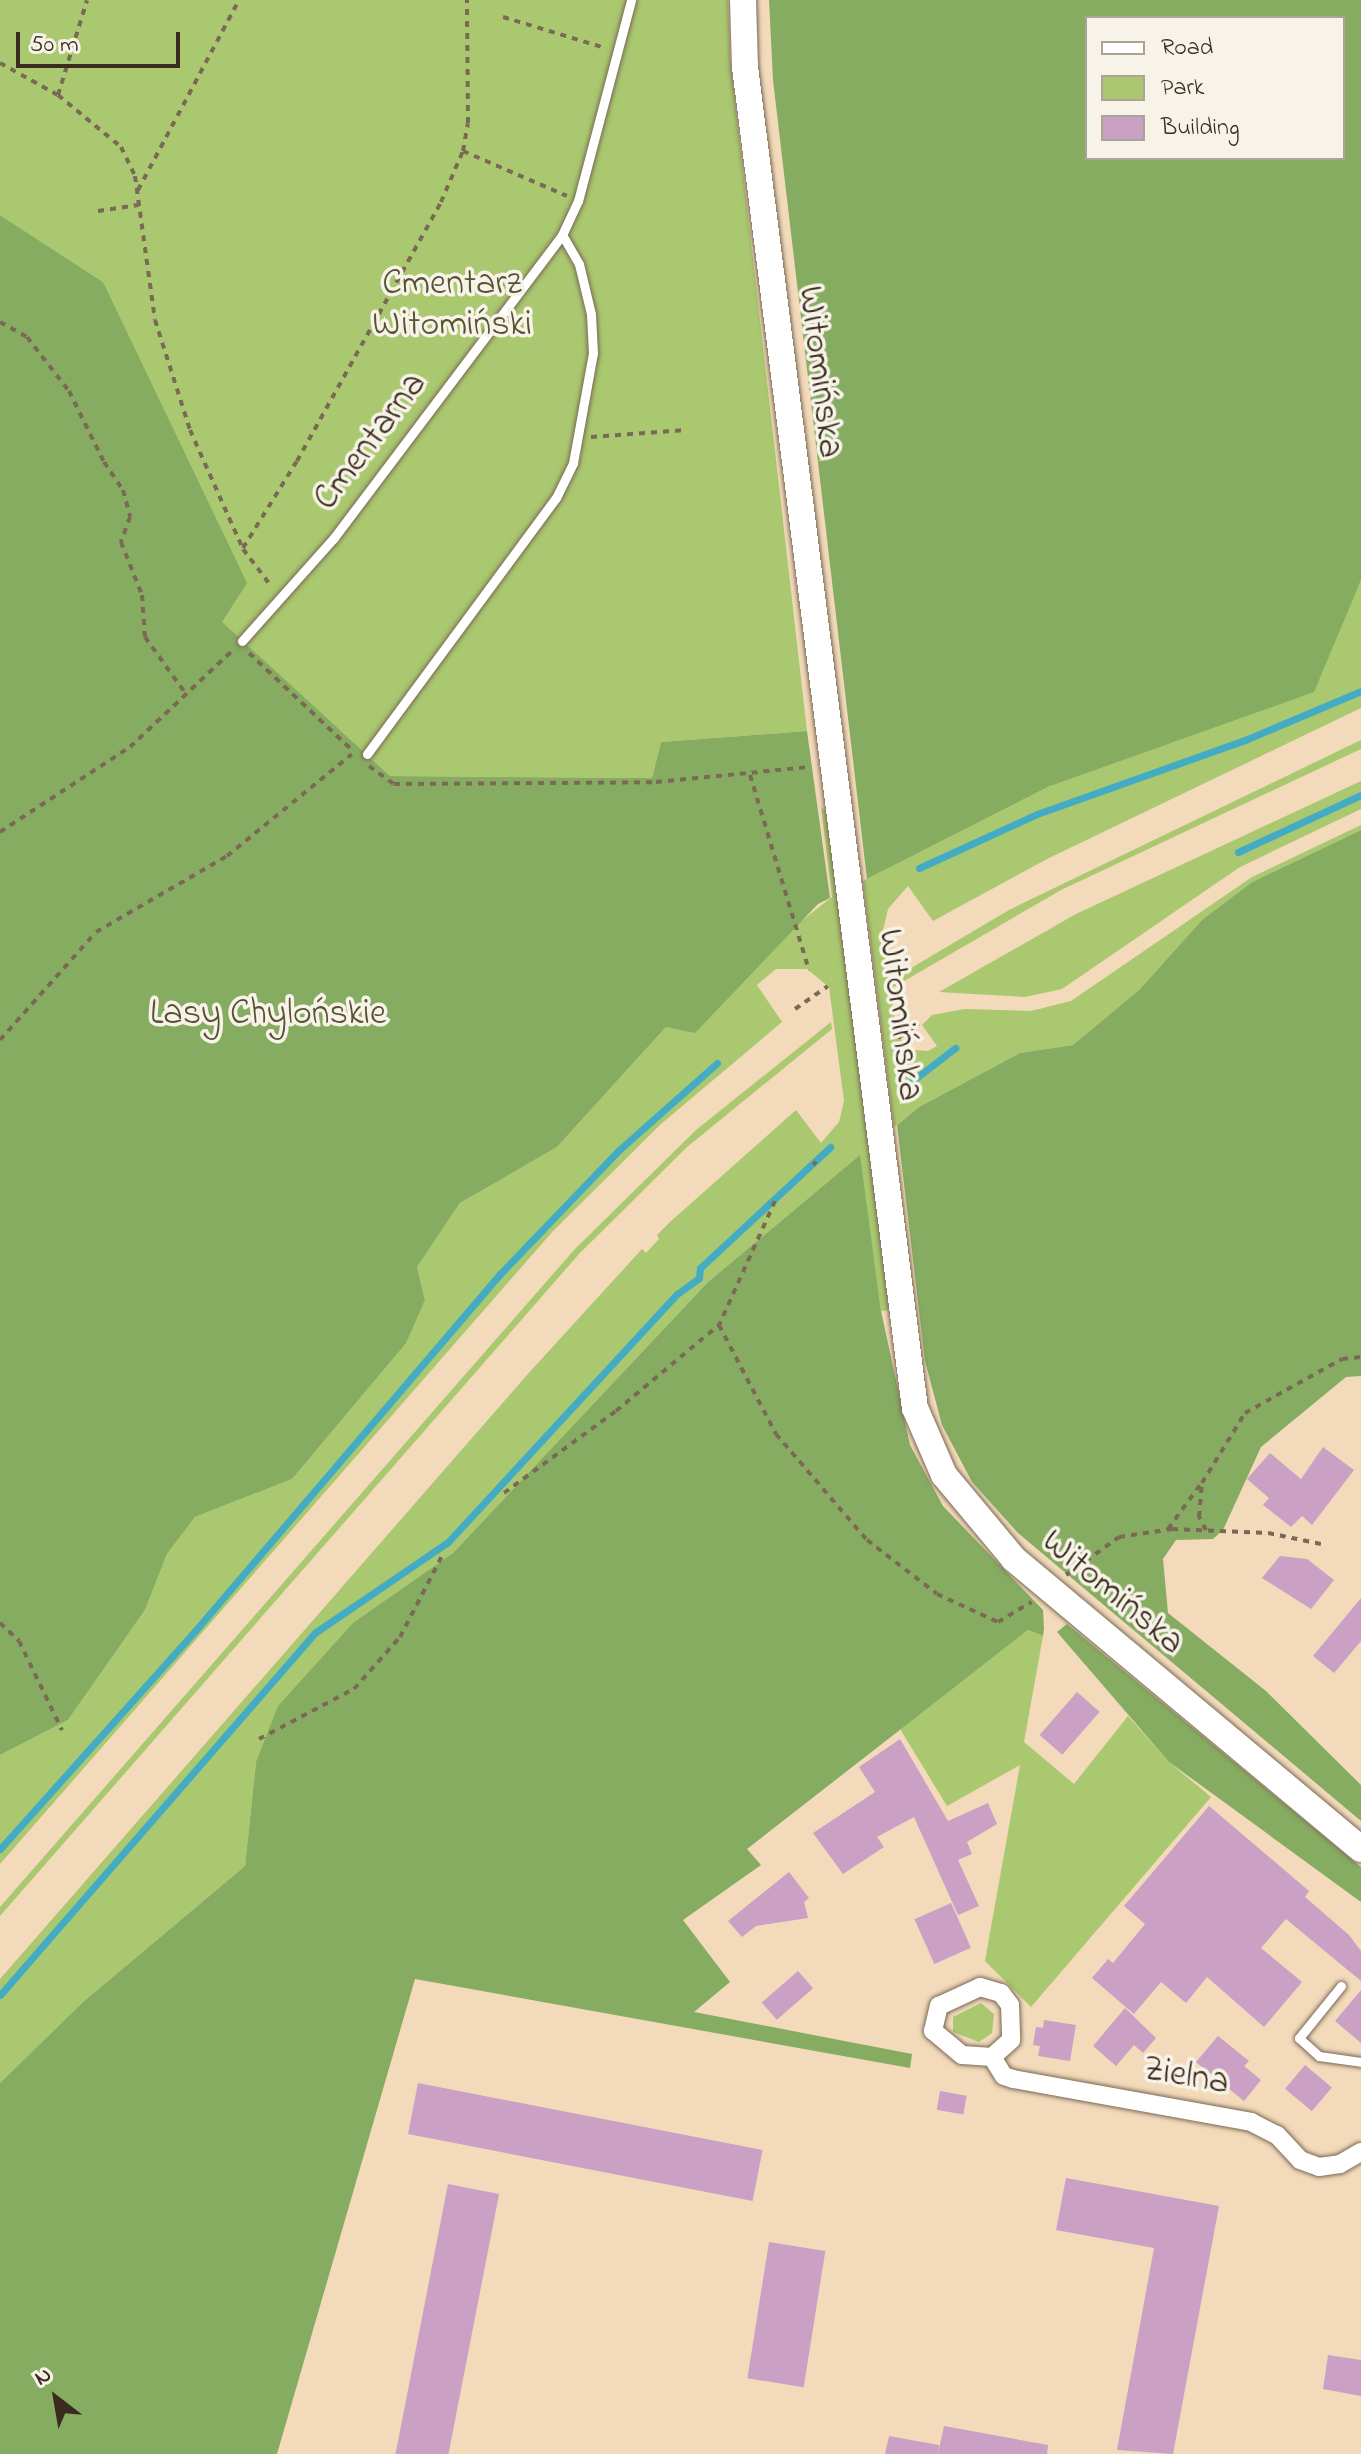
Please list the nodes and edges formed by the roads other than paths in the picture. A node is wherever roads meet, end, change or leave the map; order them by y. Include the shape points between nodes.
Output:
1 (631, 0) edge
2 (743, 0) edge
3 (562, 235) junction
4 (242, 641) dead end
5 (367, 754) dead end
6 (1361, 1849) edge
7 (1341, 1986) dead end
8 (992, 2057) junction
9 (1361, 2062) edge
10 (1361, 2152) edge

1 - 3 lane, Cmentarna via 578,201
2 - 6 street, Witomińska via 745,67 915,1408 931,1450 963,1503 1014,1559
3 - 4 lane, Cmentarna via 284,600
3 - 5 lane via 579,264 591,314 593,353 581,437 556,498
7 - 9 lane via 1299,2038 1319,2056
8 - 8 street, Zielna via 962,2055 941,2043 933,2022 939,2006 980,1987 1001,1993 1010,2005 1011,2040
8 - 10 street, Zielna via 1013,2079 1251,2122 1277,2135 1300,2160 1319,2167

